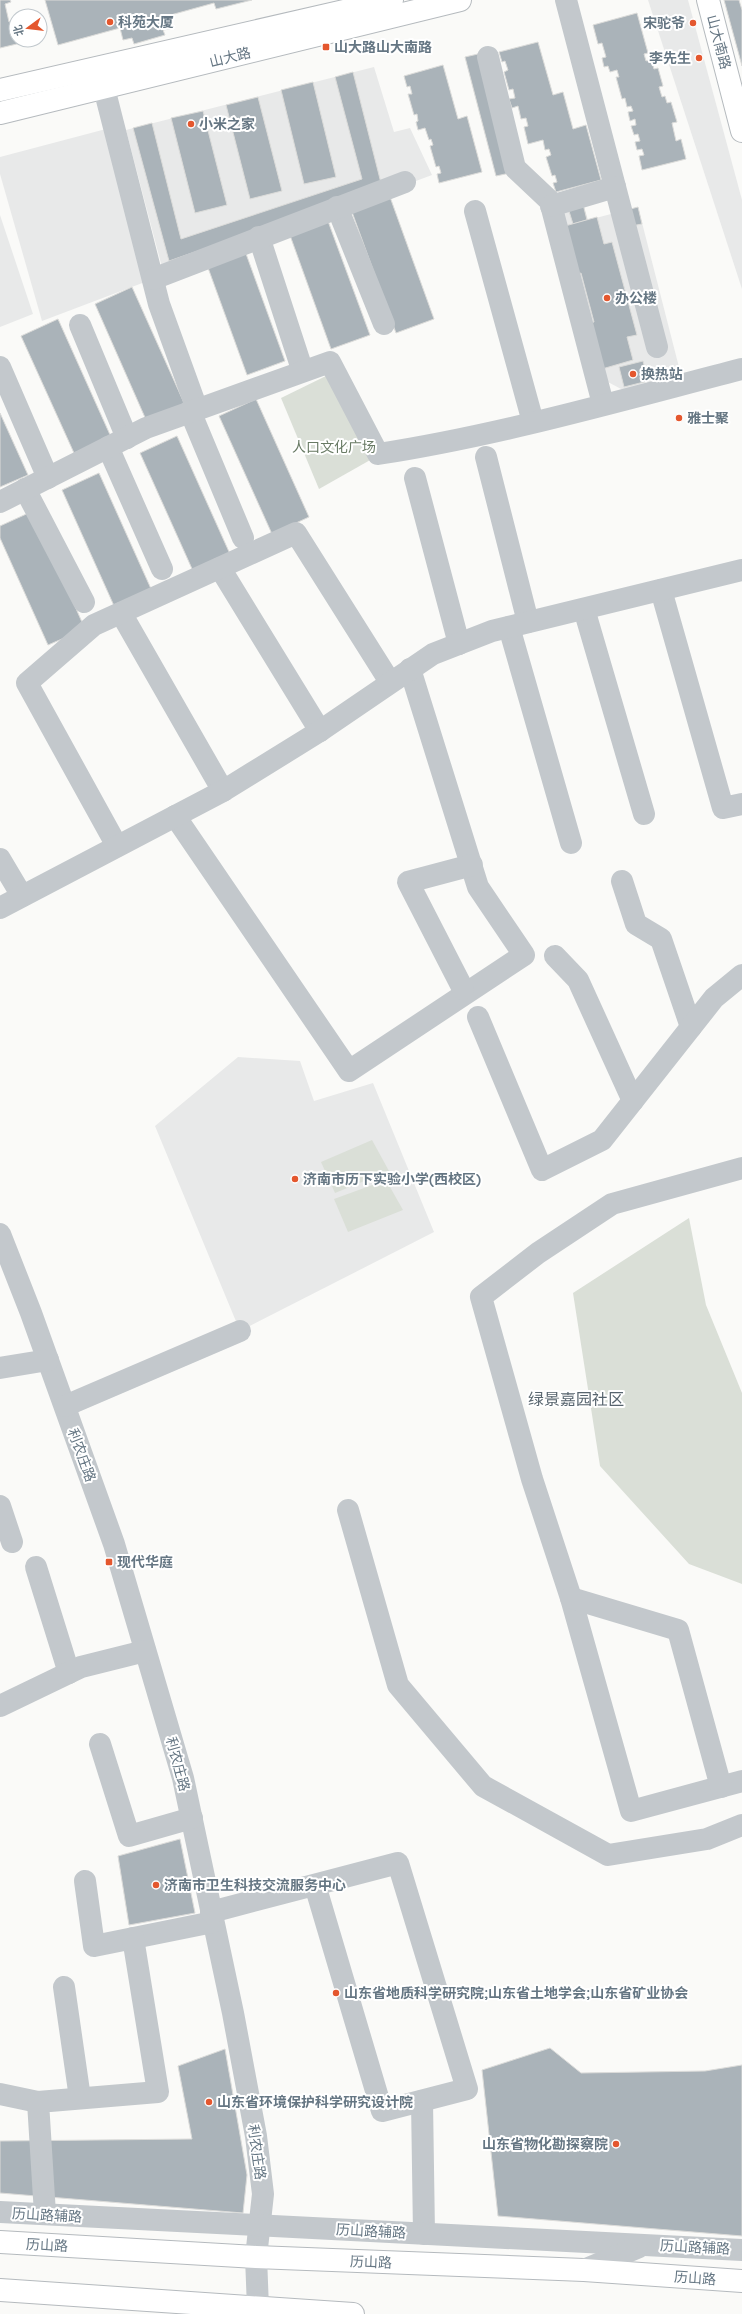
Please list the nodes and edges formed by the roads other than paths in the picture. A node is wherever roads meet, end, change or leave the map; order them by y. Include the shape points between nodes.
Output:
1 (390, 0) edge
2 (460, 0) edge
3 (566, 0) edge
4 (708, 0) edge
5 (488, 58) dead end
6 (104, 88) junction
7 (0, 90) edge
8 (0, 114) edge
9 (742, 131) edge
10 (405, 182) dead end
11 (615, 187) junction
12 (551, 206) junction
13 (337, 207) junction
14 (475, 212) dead end
15 (260, 237) junction
16 (153, 279) junction
17 (384, 324) dead end
18 (80, 325) dead end
19 (657, 347) dead end
20 (302, 366) dead end
21 (0, 367) edge
22 (742, 369) edge
23 (603, 404) junction
24 (193, 410) junction
25 (533, 422) junction
26 (117, 443) junction
27 (486, 458) dead end
28 (48, 478) junction
29 (415, 478) dead end
30 (25, 489) junction
31 (0, 502) edge
32 (243, 538) dead end
33 (220, 568) junction
34 (162, 569) dead end
35 (742, 570) edge
36 (661, 590) junction
37 (84, 602) dead end
38 (584, 609) junction
39 (121, 613) junction
40 (519, 625) junction
41 (459, 644) junction
42 (410, 669) junction
43 (390, 682) junction
44 (320, 731) junction
45 (223, 791) junction
46 (742, 804) edge
47 (644, 814) dead end
48 (175, 816) junction
49 (571, 843) dead end
50 (117, 846) junction
51 (0, 859) edge
52 (472, 865) junction
53 (622, 881) dead end
54 (22, 896) junction
55 (0, 908) edge
56 (555, 956) dead end
57 (742, 975) edge
58 (463, 990) dead end
59 (478, 1017) dead end
60 (691, 1027) junction
61 (632, 1101) junction
62 (742, 1169) edge
63 (0, 1234) edge
64 (240, 1331) dead end
65 (48, 1360) junction
66 (0, 1368) edge
67 (64, 1406) junction
68 (0, 1506) edge
69 (348, 1510) dead end
70 (12, 1542) dead end
71 (36, 1567) dead end
72 (572, 1598) junction
73 (145, 1651) junction
74 (69, 1673) junction
75 (0, 1706) edge
76 (100, 1744) dead end
77 (742, 1781) edge
78 (721, 1786) junction
79 (192, 1818) junction
80 (742, 1825) edge
81 (85, 1881) dead end
82 (315, 1885) junction
83 (212, 1917) junction
84 (133, 1938) junction
85 (64, 1987) dead end
86 (0, 2094) edge
87 (80, 2098) junction
88 (422, 2100) junction
89 (38, 2102) junction
90 (0, 2212) edge
91 (44, 2214) junction
92 (260, 2226) junction
93 (424, 2234) junction
94 (0, 2242) edge
95 (643, 2244) junction
96 (742, 2250) edge
97 (256, 2257) junction
98 (584, 2270) junction
99 (742, 2281) edge
100 (0, 2290) edge
101 (257, 2311) edge
102 (353, 2314) edge

1 - 7 main road, 山大路
2 - 6 main road, 山大路
3 - 11 street
4 - 9 main road, 山大南路
5 - 12 street via 515,168 550,201
6 - 8 main road, 山大路
6 - 16 street
10 - 13 street
11 - 12 street
11 - 19 street
12 - 23 street
13 - 15 street
13 - 17 street
14 - 25 street
15 - 16 street
15 - 20 street
16 - 24 street
18 - 26 street
21 - 28 street
22 - 23 street
23 - 25 street
24 - 25 street via 330,362 378,454
24 - 26 street via 146,428
24 - 32 street
26 - 28 street
26 - 34 street
27 - 40 street
28 - 30 street
29 - 41 street
30 - 31 street
30 - 37 street
33 - 39 street
33 - 43 street via 296,533
33 - 44 street
35 - 36 street
36 - 38 street
36 - 46 street via 723,808
38 - 40 street
38 - 47 street
39 - 45 street
39 - 50 street via 94,625 27,682
40 - 41 street
40 - 49 street
41 - 42 street via 433,654
42 - 43 street
42 - 52 street
43 - 44 street
44 - 45 street
45 - 48 street
48 - 50 street
48 - 52 street via 349,1071 524,955 478,887
50 - 54 street
51 - 54 street
52 - 58 street via 408,882
53 - 60 street via 636,924 661,938
54 - 55 street
56 - 61 street via 578,980
57 - 60 street via 714,998
59 - 61 street via 542,1170 602,1140
60 - 61 street
62 - 72 street via 612,1204 538,1253 481,1297 532,1479
63 - 65 street, 利农庄路
64 - 67 street
65 - 66 street
65 - 67 street, 利农庄路
67 - 73 street, 利农庄路 via 114,1544
68 - 70 street
69 - 80 street via 398,1685 483,1786 608,1854 707,1838
71 - 74 street
72 - 78 street via 678,1630
72 - 78 street via 631,1811
73 - 74 street via 81,1667
73 - 79 street, 利农庄路
74 - 75 street
76 - 79 street via 129,1836
77 - 78 street
79 - 83 street, 利农庄路
81 - 84 street via 94,1946
82 - 83 street
82 - 88 street via 382,2111
82 - 88 street via 398,1863 467,2089
83 - 84 street
83 - 92 street, 利农庄路 via 256,2136 263,2194
84 - 87 street via 158,2092
85 - 87 street
86 - 89 street
87 - 89 street
88 - 93 street
89 - 91 street
90 - 91 street, 历山路辅路
91 - 92 street, 历山路辅路
92 - 93 street, 历山路辅路
92 - 97 street, 利农庄路
93 - 95 street, 历山路辅路
94 - 97 main road, 历山路
95 - 96 street, 历山路辅路
95 - 98 street
97 - 98 main road, 历山路
97 - 101 street, 利农庄路
98 - 99 main road, 历山路
100 - 101 main road
101 - 102 main road

